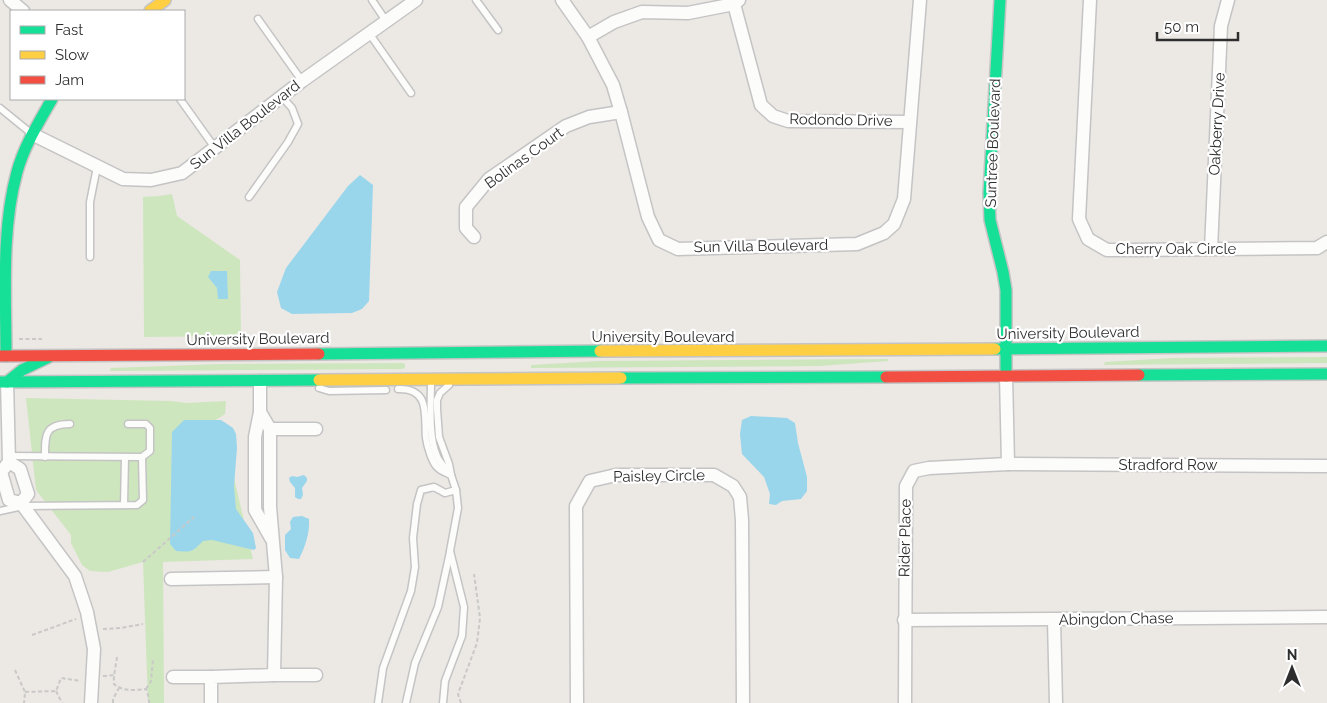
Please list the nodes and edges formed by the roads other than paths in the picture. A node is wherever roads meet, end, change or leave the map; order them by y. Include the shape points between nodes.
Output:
1 (10, 0) edge
2 (166, 0) edge
3 (372, 0) edge
4 (416, 0) edge
5 (476, 0) edge
6 (562, 0) edge
7 (920, 0) edge
8 (1000, 0) edge
9 (1090, 0) edge
10 (1228, 0) edge
11 (737, 2) edge
12 (22, 10) edge
13 (151, 10) edge
14 (258, 19) dead end
15 (386, 21) junction
16 (498, 30) dead end
17 (369, 34) junction
18 (588, 37) junction
19 (302, 81) junction
20 (411, 93) dead end
21 (282, 97) junction
22 (51, 100) edge
23 (181, 100) edge
24 (0, 108) edge
25 (621, 112) junction
26 (910, 122) junction
27 (32, 134) junction
28 (215, 148) junction
29 (97, 167) junction
30 (249, 197) dead end
31 (474, 237) dead end
32 (1327, 242) edge
33 (1211, 248) junction
34 (90, 257) dead end
35 (3, 307) edge
36 (1327, 346) edge
37 (1006, 349) junction
38 (574, 352) junction
39 (3, 356) edge
40 (54, 356) junction
41 (435, 372) junction
42 (1327, 374) edge
43 (1006, 376) junction
44 (299, 380) junction
45 (454, 380) junction
46 (260, 381) junction
47 (3, 382) edge
48 (260, 412) junction
49 (70, 424) dead end
50 (128, 424) dead end
51 (270, 429) junction
52 (316, 429) dead end
53 (45, 457) junction
54 (125, 457) junction
55 (142, 457) junction
56 (9, 459) junction
57 (1008, 464) junction
58 (1327, 466) edge
59 (451, 476) junction
60 (3, 490) edge
61 (456, 490) junction
62 (22, 505) junction
63 (124, 505) junction
64 (0, 511) edge
65 (272, 540) junction
66 (450, 551) junction
67 (276, 577) junction
68 (171, 579) dead end
69 (1327, 618) edge
70 (904, 620) junction
71 (1054, 620) junction
72 (316, 675) dead end
73 (274, 676) junction
74 (173, 677) dead end
75 (211, 677) junction
76 (91, 703) edge
77 (211, 703) edge
78 (378, 703) edge
79 (406, 703) edge
80 (443, 703) edge
81 (577, 703) edge
82 (743, 703) edge
83 (905, 703) edge
84 (1056, 703) edge

1 - 12 street
2 - 13 main road
3 - 15 lane
4 - 15 street, Sun Villa Boulevard
5 - 16 lane
6 - 18 street, Sun Villa Boulevard
7 - 26 street, Sun Villa Boulevard
8 - 37 main road, Suntree Boulevard via 989,193 990,220 1006,290
9 - 33 street, Cherry Oak Circle via 1078,219 1088,239 1107,250
10 - 33 street, Oakberry Drive via 1221,26
11 - 18 street via 688,13 642,12 614,22
11 - 26 street, Rodondo Drive via 761,105 773,116 788,121
14 - 19 lane
15 - 17 street, Sun Villa Boulevard
17 - 19 street, Sun Villa Boulevard
17 - 20 lane
18 - 25 street, Sun Villa Boulevard via 613,85
19 - 21 street, Sun Villa Boulevard
21 - 28 street, Sun Villa Boulevard
21 - 30 lane via 292,108 298,124
22 - 27 main road
23 - 28 lane
24 - 27 lane
25 - 26 street, Sun Villa Boulevard via 648,218 659,240 678,248 857,244 884,233 894,224 904,199
25 - 31 street, Bolinas Court via 590,117 566,126 489,179 466,207 466,228
27 - 29 street, Sun Villa Boulevard
27 - 35 main road via 17,171 9,210
28 - 29 street, Sun Villa Boulevard via 182,173 151,180 123,179
29 - 34 lane via 90,202
32 - 33 street, Cherry Oak Circle via 1317,248
35 - 39 main road
36 - 37 main road, University Boulevard
37 - 38 main road, University Boulevard
37 - 43 main road, Suntree Boulevard
38 - 40 main road, University Boulevard
38 - 41 main road via 445,362
39 - 40 main road, University Boulevard
40 - 47 main road via 26,367
41 - 44 main road
41 - 45 main road
41 - 59 lane via 431,422 433,442 437,456
42 - 43 main road
43 - 45 main road
43 - 57 street, Suntree Boulevard
44 - 46 main road
44 - 59 lane via 329,391 414,391 426,410 426,440 431,456 437,468
45 - 59 lane via 440,393 437,410 439,437
46 - 47 main road
46 - 48 street
47 - 56 street
48 - 51 street
48 - 65 street via 255,437 255,510
49 - 53 lane via 50,429 45,437
50 - 55 lane via 146,424 150,428 150,451
51 - 52 street
51 - 65 street
53 - 54 lane
53 - 56 lane
54 - 55 lane
54 - 63 lane
55 - 63 lane via 143,500 137,505
56 - 60 street via 1,472
56 - 62 street via 20,469 28,494
57 - 58 street, Stradford Row
57 - 70 street, Rider Place via 914,471 906,486
59 - 61 lane
60 - 62 street via 9,500
61 - 66 lane via 458,508
61 - 78 lane via 445,493 434,487 420,490 413,538 411,591 383,668
62 - 63 lane
62 - 64 lane
62 - 76 street via 75,576 88,616 94,650
65 - 67 street
66 - 79 lane via 438,607 416,663
66 - 80 lane via 464,608 462,636 445,681
67 - 68 street
67 - 73 street
69 - 71 street, Abingdon Chase
70 - 71 street, Abingdon Chase
70 - 83 street, Rider Place
71 - 84 street
72 - 73 street
73 - 75 street
74 - 75 street
75 - 77 street
81 - 82 street, Paisley Circle via 576,506 590,481 616,475 714,474 733,486 740,497

